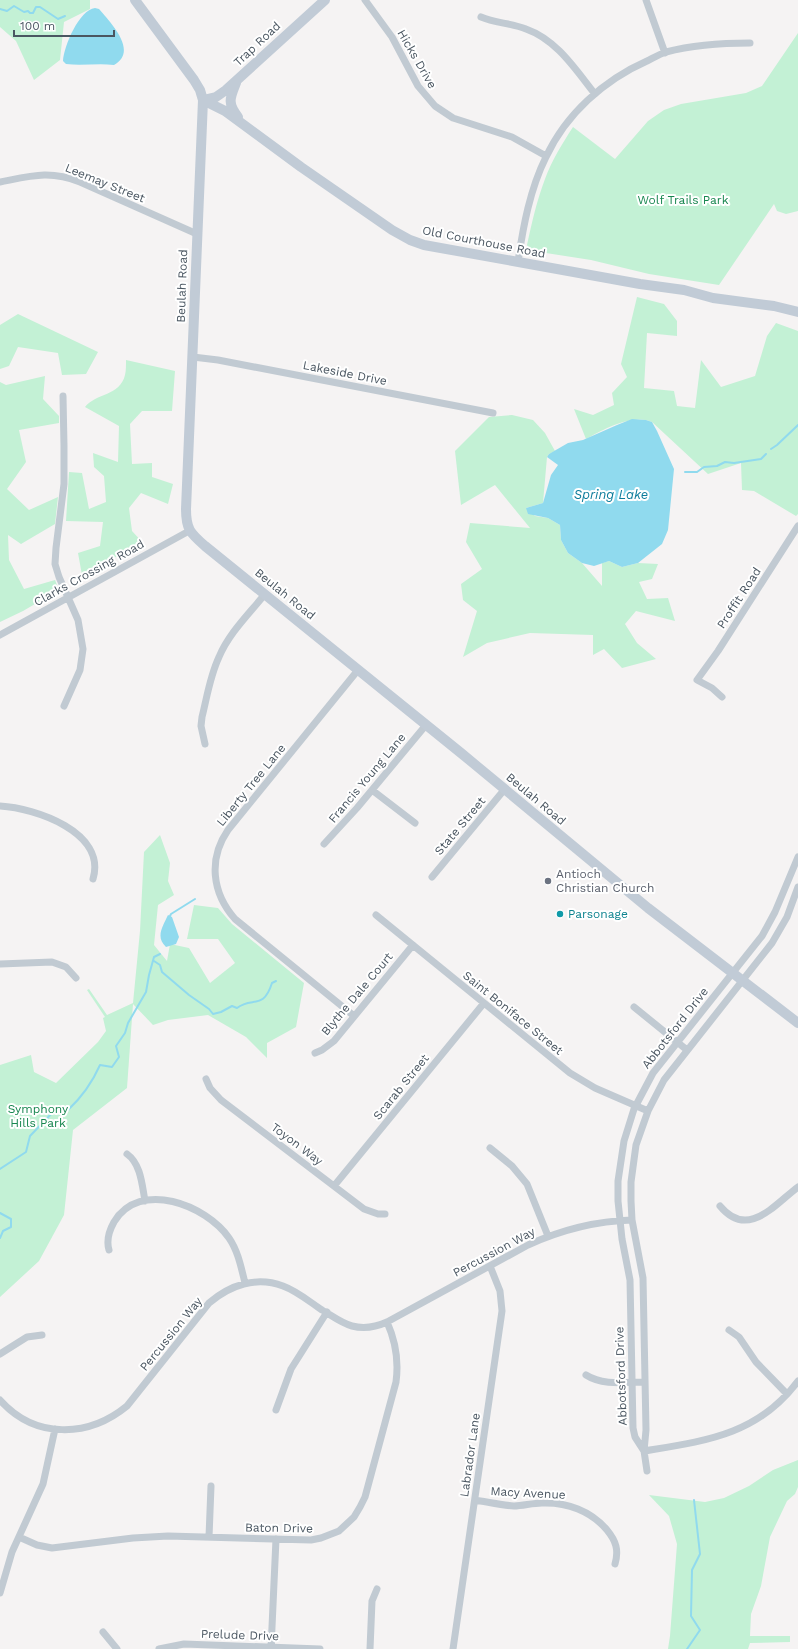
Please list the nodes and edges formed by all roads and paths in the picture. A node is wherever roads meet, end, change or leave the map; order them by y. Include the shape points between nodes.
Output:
1 (135, 0) edge
2 (325, 0) edge
3 (365, 0) edge
4 (646, 0) edge
5 (481, 17) dead end
6 (750, 43) dead end
7 (665, 53) junction
8 (237, 80) junction
9 (595, 94) junction
10 (203, 100) junction
11 (243, 124) junction
12 (546, 156) junction
13 (0, 182) edge
14 (197, 234) junction
15 (518, 262) junction
16 (798, 312) edge
17 (193, 357) junction
18 (63, 396) dead end
19 (493, 413) dead end
20 (798, 526) edge
21 (189, 530) junction
22 (265, 594) junction
23 (68, 597) junction
24 (0, 634) edge
25 (358, 670) junction
26 (722, 697) dead end
27 (64, 706) dead end
28 (426, 725) junction
29 (205, 744) dead end
30 (372, 790) junction
31 (504, 790) junction
32 (0, 806) edge
33 (415, 822) dead end
34 (324, 844) dead end
35 (798, 857) edge
36 (432, 877) dead end
37 (93, 879) dead end
38 (785, 885) junction
39 (798, 889) edge
40 (376, 915) dead end
41 (413, 945) junction
42 (0, 964) edge
43 (732, 973) junction
44 (76, 978) dead end
45 (743, 981) junction
46 (484, 1003) junction
47 (634, 1007) dead end
48 (354, 1016) junction
49 (798, 1023) edge
50 (677, 1042) junction
51 (687, 1050) junction
52 (314, 1052) dead end
53 (206, 1079) dead end
54 (636, 1106) junction
55 (648, 1111) junction
56 (490, 1148) dead end
57 (127, 1154) dead end
58 (334, 1186) junction
59 (798, 1186) edge
60 (145, 1201) junction
61 (720, 1206) dead end
62 (385, 1214) dead end
63 (619, 1220) junction
64 (632, 1220) junction
65 (548, 1236) junction
66 (109, 1250) dead end
67 (490, 1266) junction
68 (245, 1283) junction
69 (327, 1312) junction
70 (387, 1322) junction
71 (729, 1330) dead end
72 (42, 1335) dead end
73 (0, 1354) edge
74 (586, 1375) dead end
75 (798, 1381) edge
76 (632, 1382) junction
77 (645, 1382) junction
78 (787, 1394) junction
79 (0, 1400) edge
80 (276, 1410) dead end
81 (55, 1429) junction
82 (644, 1451) junction
83 (647, 1471) dead end
84 (211, 1486) dead end
85 (475, 1500) junction
86 (19, 1537) junction
87 (209, 1537) junction
88 (276, 1539) junction
89 (615, 1564) dead end
90 (377, 1589) dead end
91 (0, 1593) edge
92 (103, 1632) dead end
93 (272, 1648) edge
94 (116, 1649) edge
95 (158, 1649) edge
96 (320, 1649) edge
97 (370, 1649) edge
98 (453, 1649) edge

1 - 10 main road, Beulah Road via 200,88
2 - 8 main road, Trap Road
3 - 12 street, Hicks Drive via 388,31 418,86 435,106 454,118 512,137
4 - 7 street
5 - 9 street via 524,28 545,38 564,55
6 - 7 street via 688,47
7 - 9 street via 616,77
8 - 10 main road, Trap Road via 216,97
8 - 11 main road via 230,103
9 - 12 street via 564,128
10 - 11 main road, Old Courthouse Road
10 - 14 main road, Beulah Road
11 - 15 main road, Old Courthouse Road via 301,167 410,240 442,249
12 - 15 street via 534,189
13 - 14 street, Leemay Street via 43,175 61,176
14 - 17 main road, Beulah Road
15 - 16 main road, Old Courthouse Road
17 - 19 street, Lakeside Drive
17 - 21 main road, Beulah Road via 186,509
18 - 23 street via 64,478 55,564
20 - 26 street, Proffit Road via 718,651 696,680 712,688
21 - 22 main road, Beulah Road
21 - 23 street, Clarks Crossing Road
22 - 25 main road, Beulah Road
22 - 29 street via 229,639 216,664 202,717
23 - 24 street, Clarks Crossing Road
23 - 27 street via 78,620 83,648 80,670
25 - 28 main road, Beulah Road
25 - 48 street, Liberty Tree Lane via 226,833 217,851 214,871 218,892 225,907 235,919
28 - 30 street, Francis Young Lane
28 - 31 main road, Beulah Road
30 - 33 street
30 - 34 street, Francis Young Lane
31 - 36 street, State Street
31 - 43 main road, Beulah Road via 651,911
32 - 37 street via 44,816 76,834 94,857
35 - 38 street, Abbotsford Drive
38 - 39 street
38 - 43 street, Abbotsford Drive via 765,931
39 - 45 street, Abbotsford Drive via 779,932
40 - 41 street, Saint Boniface Street
41 - 46 street, Saint Boniface Street
41 - 48 street, Blythe Dale Court
42 - 44 street via 52,962 66,967
43 - 45 main road, Beulah Road
43 - 50 street, Abbotsford Drive
45 - 49 main road, Beulah Road
45 - 51 street, Abbotsford Drive
46 - 54 street, Saint Boniface Street via 575,1076 594,1088
46 - 58 street, Scarab Street
47 - 50 street
48 - 52 street, Blythe Dale Court via 334,1041 322,1050
50 - 51 street
50 - 54 street, Abbotsford Drive via 653,1073
51 - 55 street, Abbotsford Drive via 664,1080
53 - 58 street, Toyon Way via 221,1100
54 - 55 street, Saint Boniface Street
54 - 63 street, Abbotsford Drive via 620,1161
55 - 64 street, Abbotsford Drive via 636,1144 633,1163
56 - 65 street via 512,1166 527,1184
57 - 60 street via 137,1166
58 - 62 street, Toyon Way via 371,1212
59 - 61 street via 768,1212 751,1219 736,1219 724,1212
60 - 66 street via 130,1207 116,1219 108,1234
60 - 68 street via 182,1203 213,1220 235,1249
63 - 64 street, Percussion Way
63 - 65 street, Percussion Way via 574,1228
63 - 76 street, Abbotsford Drive via 630,1280
64 - 77 street, Abbotsford Drive via 643,1278
65 - 67 street, Percussion Way
67 - 70 street, Percussion Way
67 - 85 street, Labrador Lane via 500,1291 502,1311
68 - 69 street, Percussion Way via 263,1282 283,1286
68 - 81 street, Percussion Way via 226,1290 209,1303 136,1395 117,1414 84,1428
69 - 70 street, Percussion Way via 343,1323 361,1327
69 - 80 street via 291,1369
70 - 88 street, Baton Drive via 396,1347 397,1370 389,1410 360,1508 347,1525 330,1536 311,1540
71 - 78 street via 739,1337 756,1362
72 - 73 street via 27,1337
74 - 76 street via 605,1382
75 - 78 street
76 - 77 street
76 - 82 street, Abbotsford Drive via 635,1437
77 - 82 street, Abbotsford Drive
78 - 82 street via 764,1414 725,1434 703,1441
79 - 81 street, Percussion Way via 23,1419
81 - 86 street via 43,1484
82 - 83 street
84 - 87 street
85 - 89 street, Macy Avenue via 512,1506 562,1504 580,1510 595,1519 614,1539 617,1552
85 - 98 street, Labrador Lane
86 - 87 street, Baton Drive via 52,1548 145,1537
86 - 91 street via 6,1568
87 - 88 street, Baton Drive
88 - 93 street
90 - 97 street via 372,1601
92 - 94 street
93 - 95 street, Prelude Drive via 184,1644
93 - 96 street, Prelude Drive

